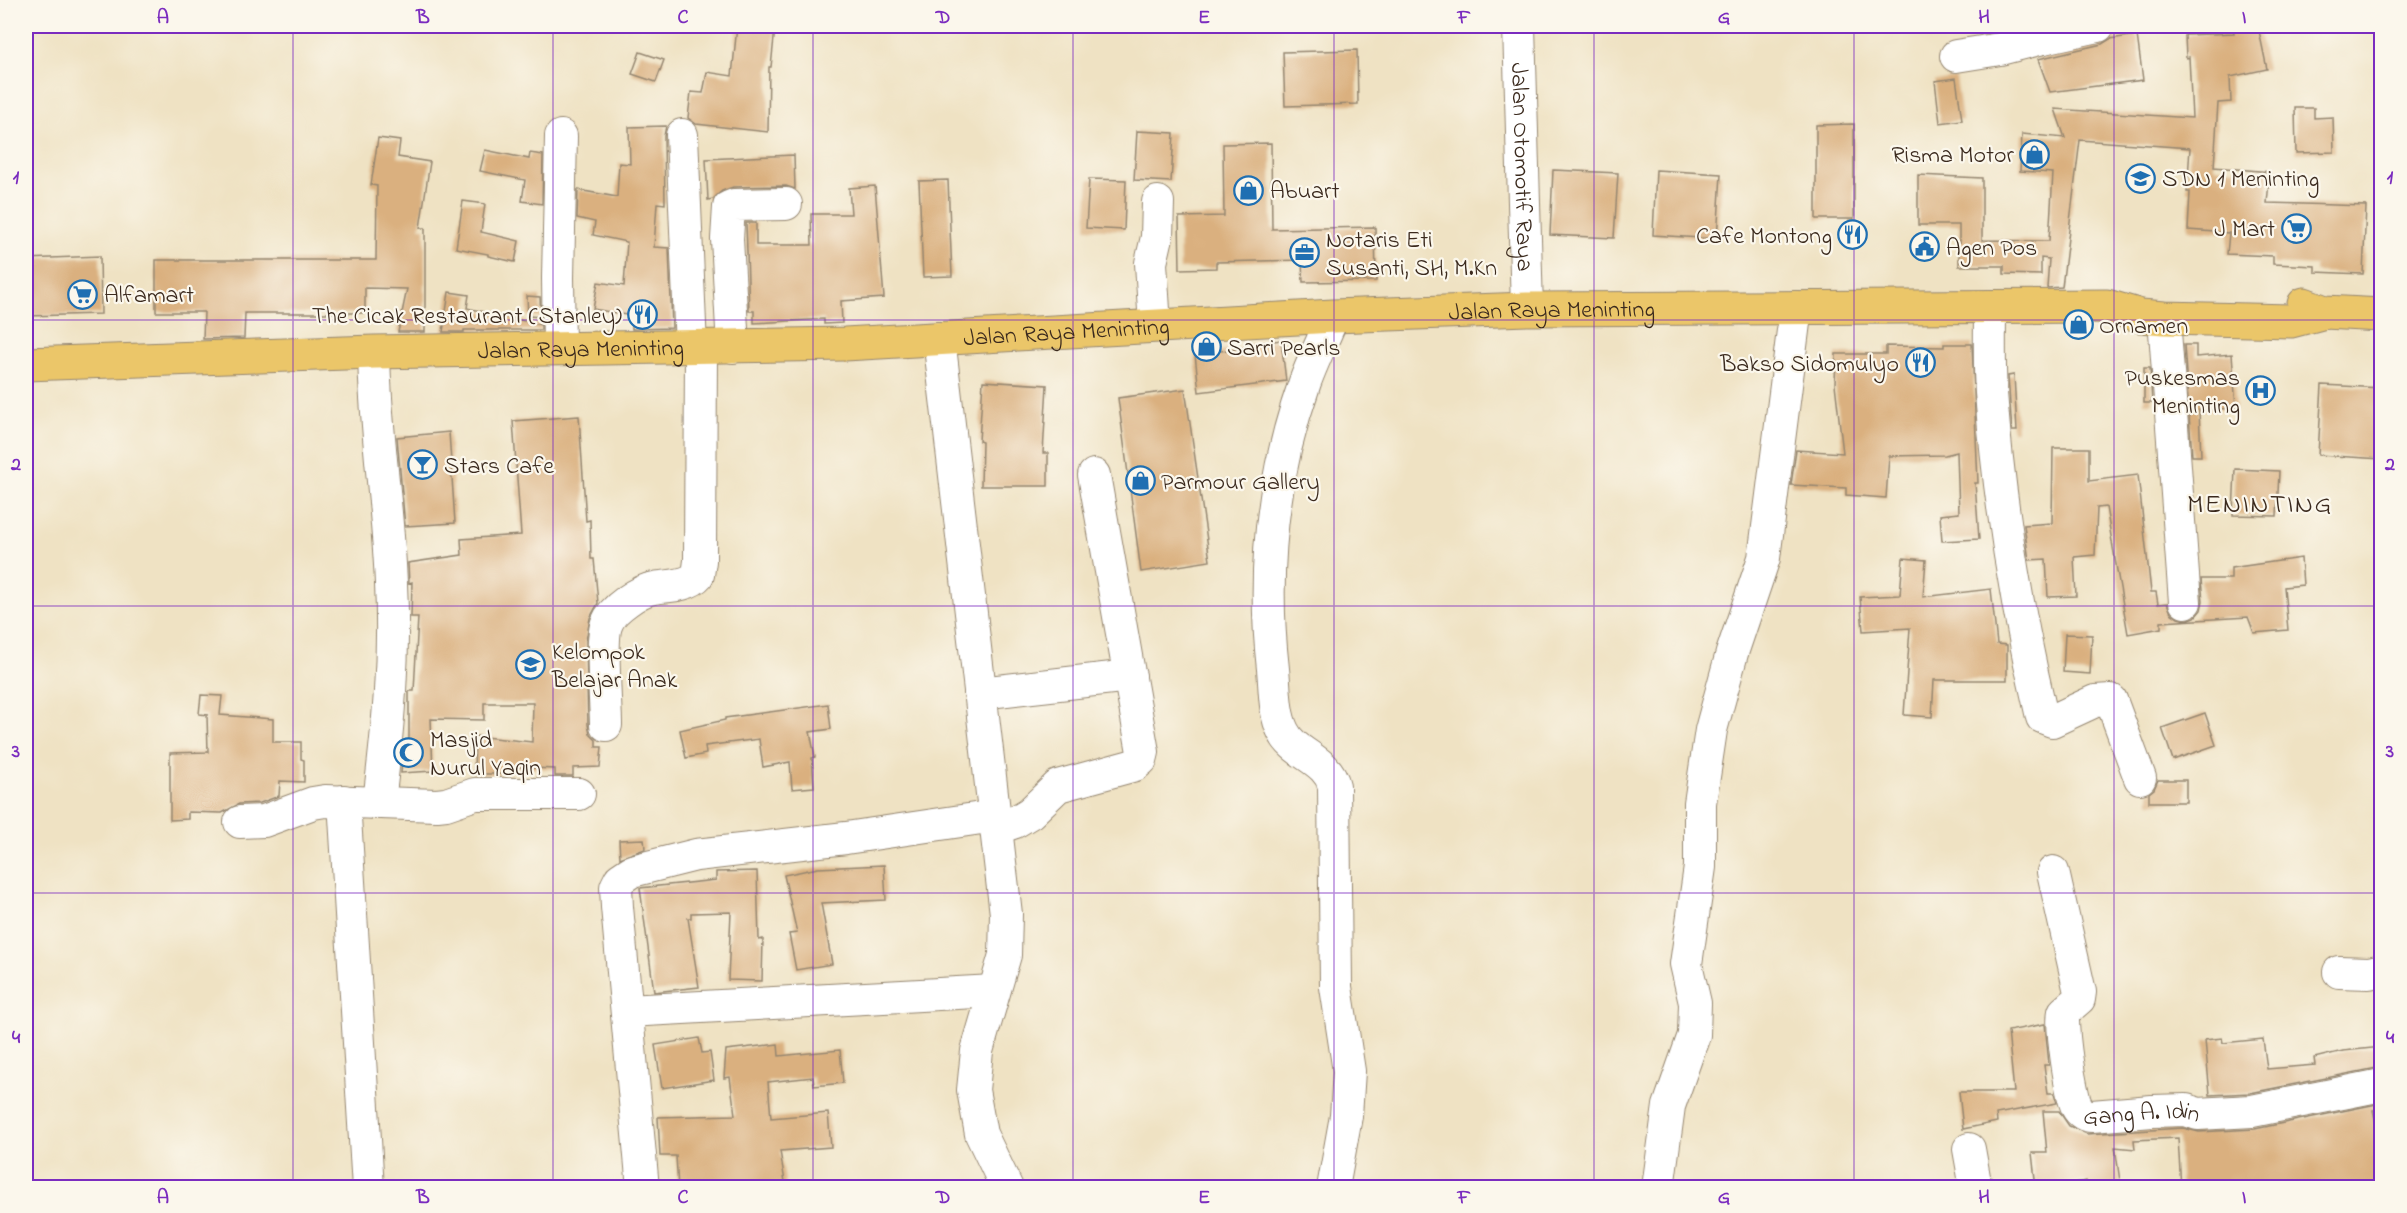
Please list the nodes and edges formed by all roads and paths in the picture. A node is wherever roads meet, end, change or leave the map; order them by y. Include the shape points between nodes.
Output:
1 (1519, 26) edge
2 (2098, 26) edge
3 (2040, 32) edge
4 (1956, 56) dead end
5 (682, 135) dead end
6 (561, 136) dead end
7 (1158, 202) dead end
8 (786, 204) dead end
9 (1990, 306) junction
10 (2107, 306) junction
11 (1796, 307) junction
12 (1527, 309) junction
13 (2325, 312) junction
14 (1333, 315) junction
15 (2382, 315) edge
16 (2164, 318) junction
17 (1155, 326) junction
18 (939, 338) junction
19 (708, 347) junction
20 (559, 349) junction
21 (374, 352) junction
22 (26, 364) edge
23 (1094, 475) dead end
24 (2185, 602) dead end
25 (1130, 676) junction
26 (980, 693) junction
27 (606, 725) dead end
28 (2140, 778) dead end
29 (579, 794) dead end
30 (344, 801) junction
31 (380, 802) junction
32 (240, 822) dead end
33 (996, 822) junction
34 (2053, 872) dead end
35 (2382, 970) edge
36 (2339, 972) dead end
37 (994, 992) junction
38 (627, 1011) junction
39 (2382, 1085) edge
40 (1969, 1149) dead end
41 (368, 1188) edge
42 (643, 1188) edge
43 (1007, 1188) edge
44 (1333, 1188) edge
45 (1658, 1188) edge
46 (1976, 1188) edge

1 - 12 street, Jalan Otomotif Raya
2 - 3 street
3 - 4 street via 2000,49
5 - 19 street
6 - 20 street
7 - 17 street via 1157,237 1150,263
8 - 19 street via 729,207
9 - 10 highway, Jalan Raya Meninting
9 - 11 highway, Jalan Raya Meninting
9 - 28 street via 1991,390 2000,483 2023,631 2042,717 2052,720 2095,701 2111,700
10 - 13 highway, Jalan Raya Meninting via 2153,295 2293,300
10 - 16 highway, Jalan Raya Meninting
11 - 12 highway, Jalan Raya Meninting
11 - 45 street via 1764,558 1711,730 1700,802 1700,867 1686,964 1695,1003 1694,1035 1669,1106
12 - 14 highway, Jalan Raya Meninting
13 - 15 highway, Jalan Raya Meninting
13 - 16 highway, Jalan Raya Meninting via 2291,321
14 - 17 highway, Jalan Raya Meninting
14 - 44 street via 1305,383 1287,446 1273,510 1267,590 1282,731 1292,744 1326,768 1334,786 1336,987 1349,1071 1346,1116
16 - 24 street
17 - 18 highway, Jalan Raya Meninting
18 - 19 highway, Jalan Raya Meninting
18 - 26 street
19 - 20 highway, Jalan Raya Meninting
19 - 27 street via 698,575 690,581 636,595 607,622
20 - 21 highway, Jalan Raya Meninting
21 - 22 highway, Jalan Raya Meninting
21 - 31 street via 374,405 388,526 392,606 391,707
23 - 25 street
25 - 26 street
25 - 33 street via 1143,752 1141,760 1058,786 1015,822
26 - 33 street
29 - 31 street via 475,794 437,805
30 - 31 street
30 - 32 street via 313,803 264,821
30 - 41 street
33 - 37 street via 1006,914 1005,956
33 - 38 street via 696,855 632,871 616,886
34 - 39 street, Gang A. Idin via 2080,992 2079,999 2064,1012 2062,1028 2076,1104 2084,1115 2252,1111
35 - 36 street
37 - 38 street
37 - 43 street via 977,1051 973,1090 981,1134
38 - 42 street
40 - 46 street

